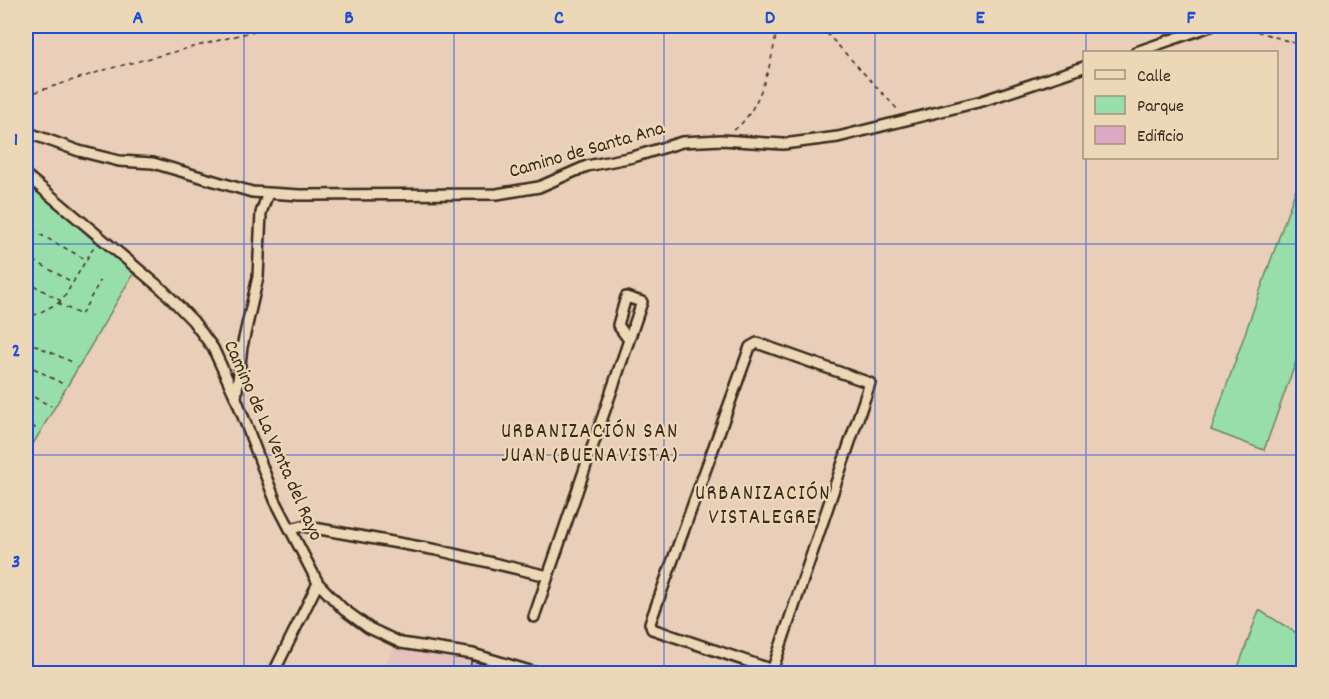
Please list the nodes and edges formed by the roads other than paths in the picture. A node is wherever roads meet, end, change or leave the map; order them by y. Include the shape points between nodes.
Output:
1 (1211, 26) edge
2 (1139, 51) edge
3 (1083, 67) edge
4 (26, 132) edge
5 (26, 175) edge
6 (268, 193) junction
7 (629, 340) dead end
8 (236, 398) junction
9 (290, 529) junction
10 (548, 576) junction
11 (318, 583) junction
12 (534, 617) dead end
13 (772, 672) edge
14 (273, 674) edge
15 (540, 674) edge

1 - 2 street
3 - 6 street, Camino de Santa Ana via 982,101 838,137 783,144 682,142 587,166 539,187 497,194
4 - 6 street, Camino de Santa Ana via 119,161 153,163 252,192
5 - 8 street, Camino de La Venta del Rayo via 163,290 193,321 213,348
6 - 8 street via 261,213 258,277 242,347
7 - 10 street
8 - 9 street, Camino de La Venta del Rayo
9 - 10 street via 303,526 425,548
9 - 11 street, Camino de La Venta del Rayo
10 - 12 street
11 - 14 street
11 - 15 street, Camino de La Venta del Rayo via 369,628 401,643 473,654
13 - 13 street via 870,383 757,343 750,347 650,623 652,629

